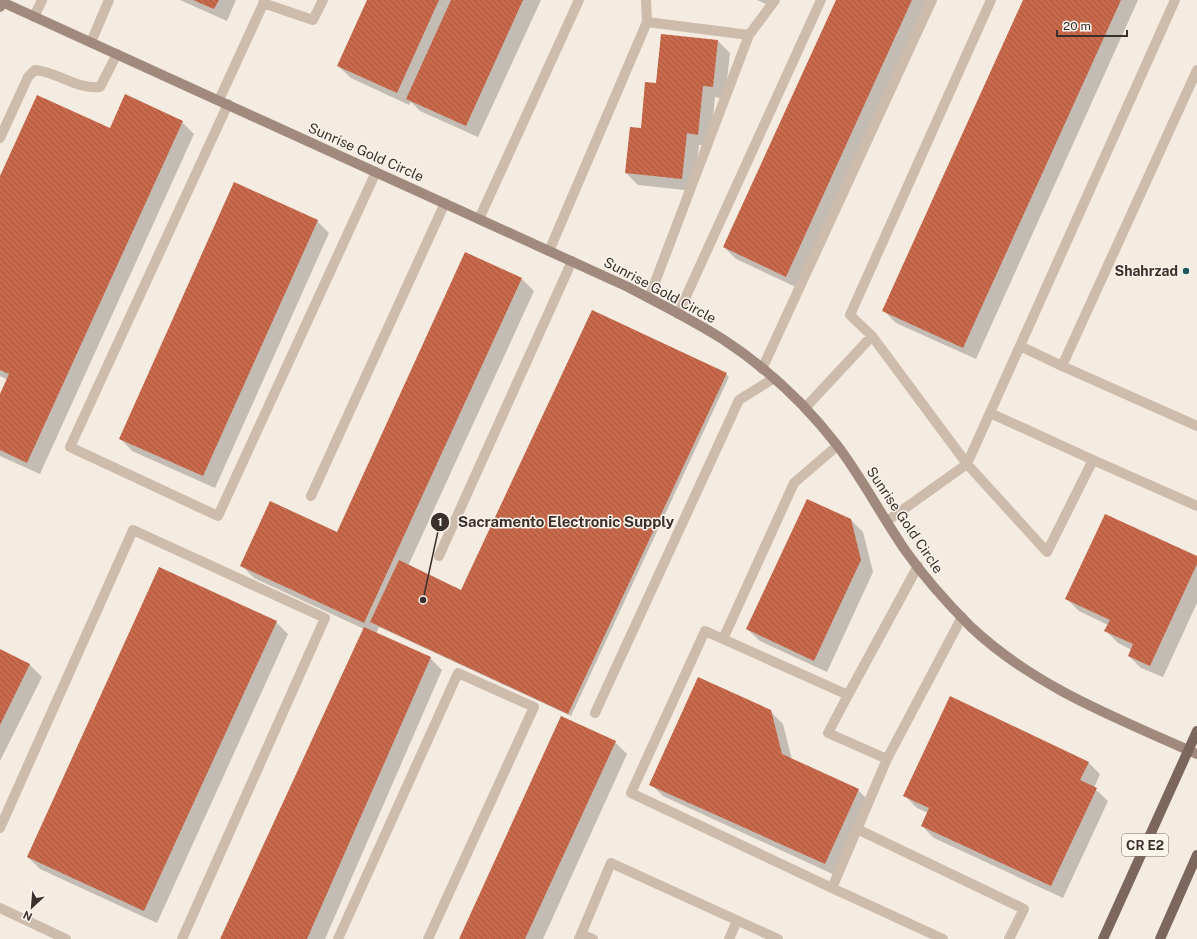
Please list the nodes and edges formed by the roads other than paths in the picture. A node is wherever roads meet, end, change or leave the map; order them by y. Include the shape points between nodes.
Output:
1 (42, 0) edge
2 (109, 0) edge
3 (323, 0) edge
4 (578, 0) edge
5 (646, 0) edge
6 (775, 0) edge
7 (821, 0) edge
8 (932, 0) edge
9 (991, 0) edge
10 (1175, 0) edge
11 (264, 2) edge
12 (1, 3) edge
13 (34, 17) junction
14 (647, 22) junction
15 (749, 35) junction
16 (91, 42) junction
17 (117, 54) junction
18 (1197, 70) edge
19 (224, 102) junction
20 (0, 138) edge
21 (376, 172) junction
22 (445, 203) junction
23 (479, 219) junction
24 (548, 251) junction
25 (572, 261) junction
26 (649, 298) junction
27 (678, 314) junction
28 (872, 336) junction
29 (1020, 346) junction
30 (1062, 366) junction
31 (762, 369) junction
32 (774, 378) junction
33 (804, 408) junction
34 (990, 414) junction
35 (1197, 426) edge
36 (837, 446) junction
37 (1093, 460) junction
38 (967, 464) junction
39 (311, 496) dead end
40 (1197, 506) edge
41 (887, 521) junction
42 (439, 556) dead end
43 (918, 566) junction
44 (962, 617) junction
45 (724, 639) junction
46 (848, 695) junction
47 (595, 713) dead end
48 (1197, 731) edge
49 (1193, 752) edge
50 (887, 759) junction
51 (0, 828) edge
52 (857, 829) junction
53 (1197, 856) edge
54 (832, 888) junction
55 (0, 908) edge
56 (737, 920) junction
57 (580, 936) edge
58 (66, 939) edge
59 (182, 939) edge
60 (338, 939) edge
61 (428, 939) edge
62 (593, 939) edge
63 (729, 939) edge
64 (778, 939) edge
65 (943, 939) edge
66 (1009, 939) edge
67 (1102, 939) edge
68 (1160, 939) edge

1 - 13 street
2 - 16 street
3 - 11 street via 313,20
4 - 23 street
5 - 14 street
6 - 15 street
7 - 27 street
8 - 31 street
9 - 28 street via 850,315
10 - 29 street
11 - 19 street
12 - 13 street, Sunrise Gold Circle
13 - 16 street, Sunrise Gold Circle
14 - 15 street
14 - 24 street
15 - 26 street
16 - 17 street, Sunrise Gold Circle
17 - 19 street, Sunrise Gold Circle
17 - 20 street via 100,87 89,88 47,71 35,70 28,77
18 - 30 street
19 - 21 street, Sunrise Gold Circle
19 - 21 street via 70,447 218,516
21 - 22 street, Sunrise Gold Circle
22 - 23 street, Sunrise Gold Circle
22 - 39 street
23 - 24 street, Sunrise Gold Circle
24 - 25 street, Sunrise Gold Circle
25 - 26 street, Sunrise Gold Circle
25 - 42 street
26 - 27 street, Sunrise Gold Circle
27 - 31 street, Sunrise Gold Circle via 724,340
28 - 33 street
28 - 38 street
29 - 30 street
29 - 34 street
30 - 35 street
31 - 32 street, Sunrise Gold Circle
32 - 33 street, Sunrise Gold Circle
32 - 47 street via 739,400
33 - 36 street, Sunrise Gold Circle
34 - 37 street
34 - 38 street
36 - 41 street, Sunrise Gold Circle
36 - 45 street via 794,483
37 - 38 street via 1048,552
37 - 40 street
38 - 41 street
41 - 43 street, Sunrise Gold Circle
43 - 44 street, Sunrise Gold Circle via 936,590
43 - 46 street
44 - 49 street, Sunrise Gold Circle via 995,648 1047,684 1097,711
44 - 50 street
45 - 46 street
45 - 54 street via 705,631 631,793
46 - 50 street via 828,733
48 - 49 main road, CR E2
49 - 67 main road, CR E2
50 - 52 street
51 - 59 street via 133,530 325,618
52 - 54 street
52 - 66 street via 1024,909
53 - 68 main road
54 - 65 street
55 - 58 street
56 - 57 street via 611,863
56 - 63 street
56 - 64 street
57 - 62 street
60 - 61 street via 458,673 534,707

